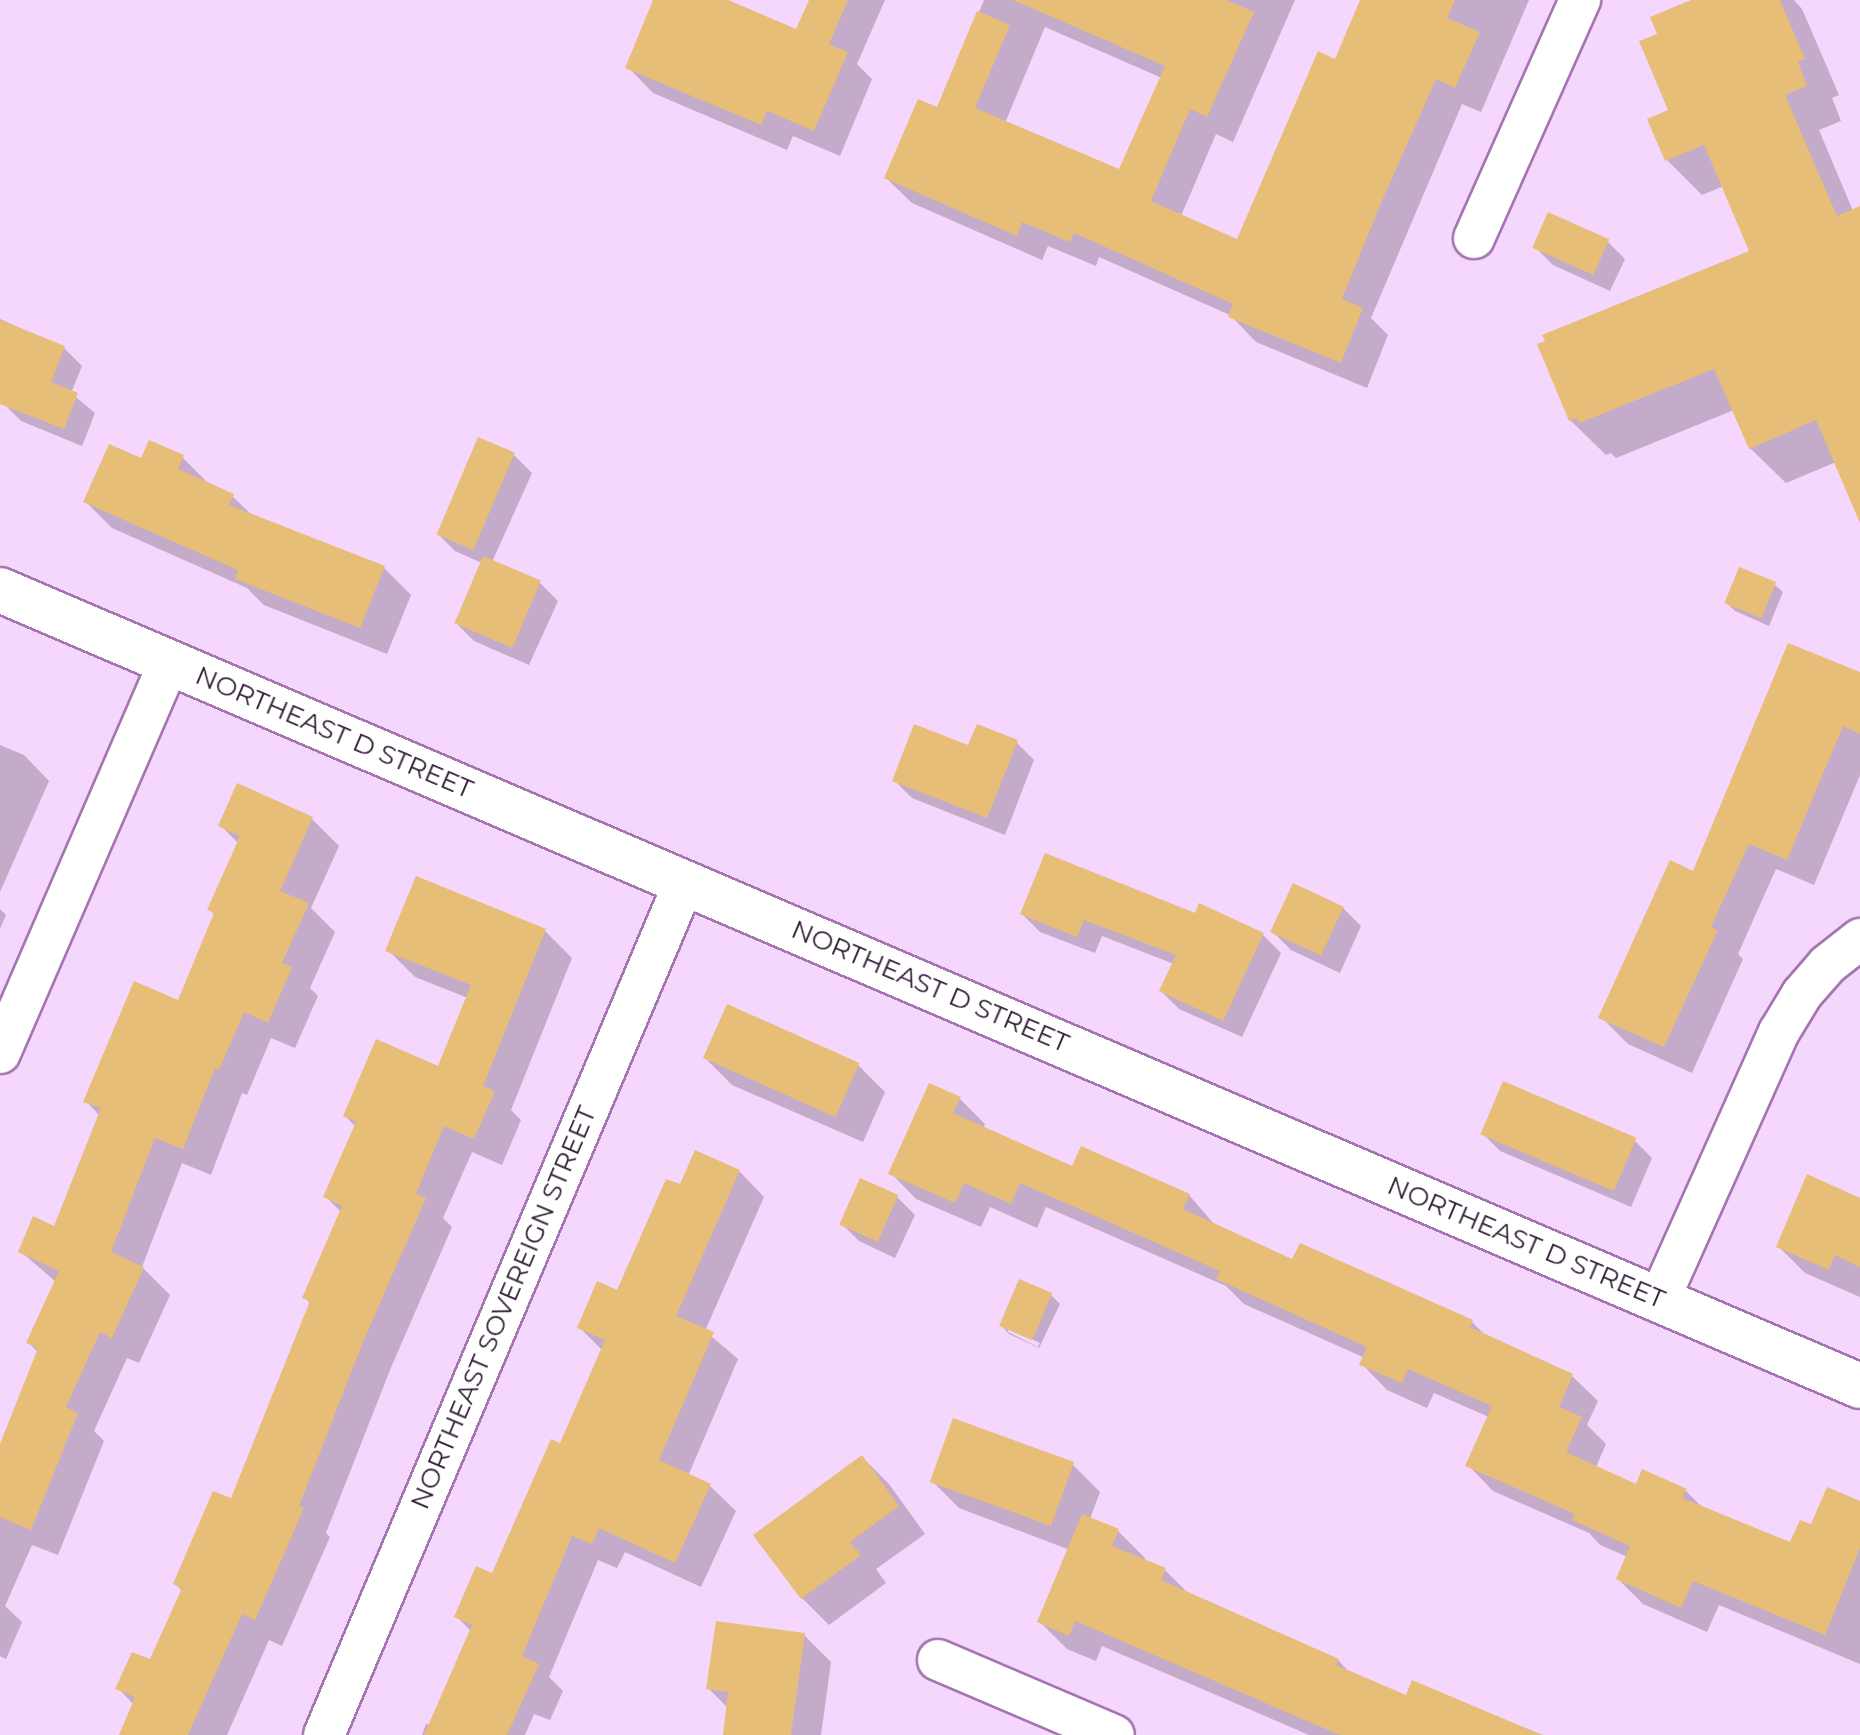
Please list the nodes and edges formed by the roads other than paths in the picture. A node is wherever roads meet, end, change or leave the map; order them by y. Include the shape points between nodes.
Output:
1 (1580, 0) edge
2 (1474, 238) dead end
3 (0, 590) edge
4 (169, 662) junction
5 (685, 881) junction
6 (1860, 939) edge
7 (0, 1053) edge
8 (1659, 1300) junction
9 (1860, 1386) edge
10 (938, 1660) dead end
11 (324, 1735) edge
12 (1114, 1735) edge

1 - 2 street
3 - 4 street, NORTHEAST D STREET
4 - 5 street, NORTHEAST D STREET
4 - 7 street
5 - 8 street, NORTHEAST D STREET
5 - 11 street, NORTHEAST SOVEREIGN STREET
6 - 8 street via 1827,965 1779,1032
8 - 9 street, NORTHEAST D STREET
10 - 12 street

